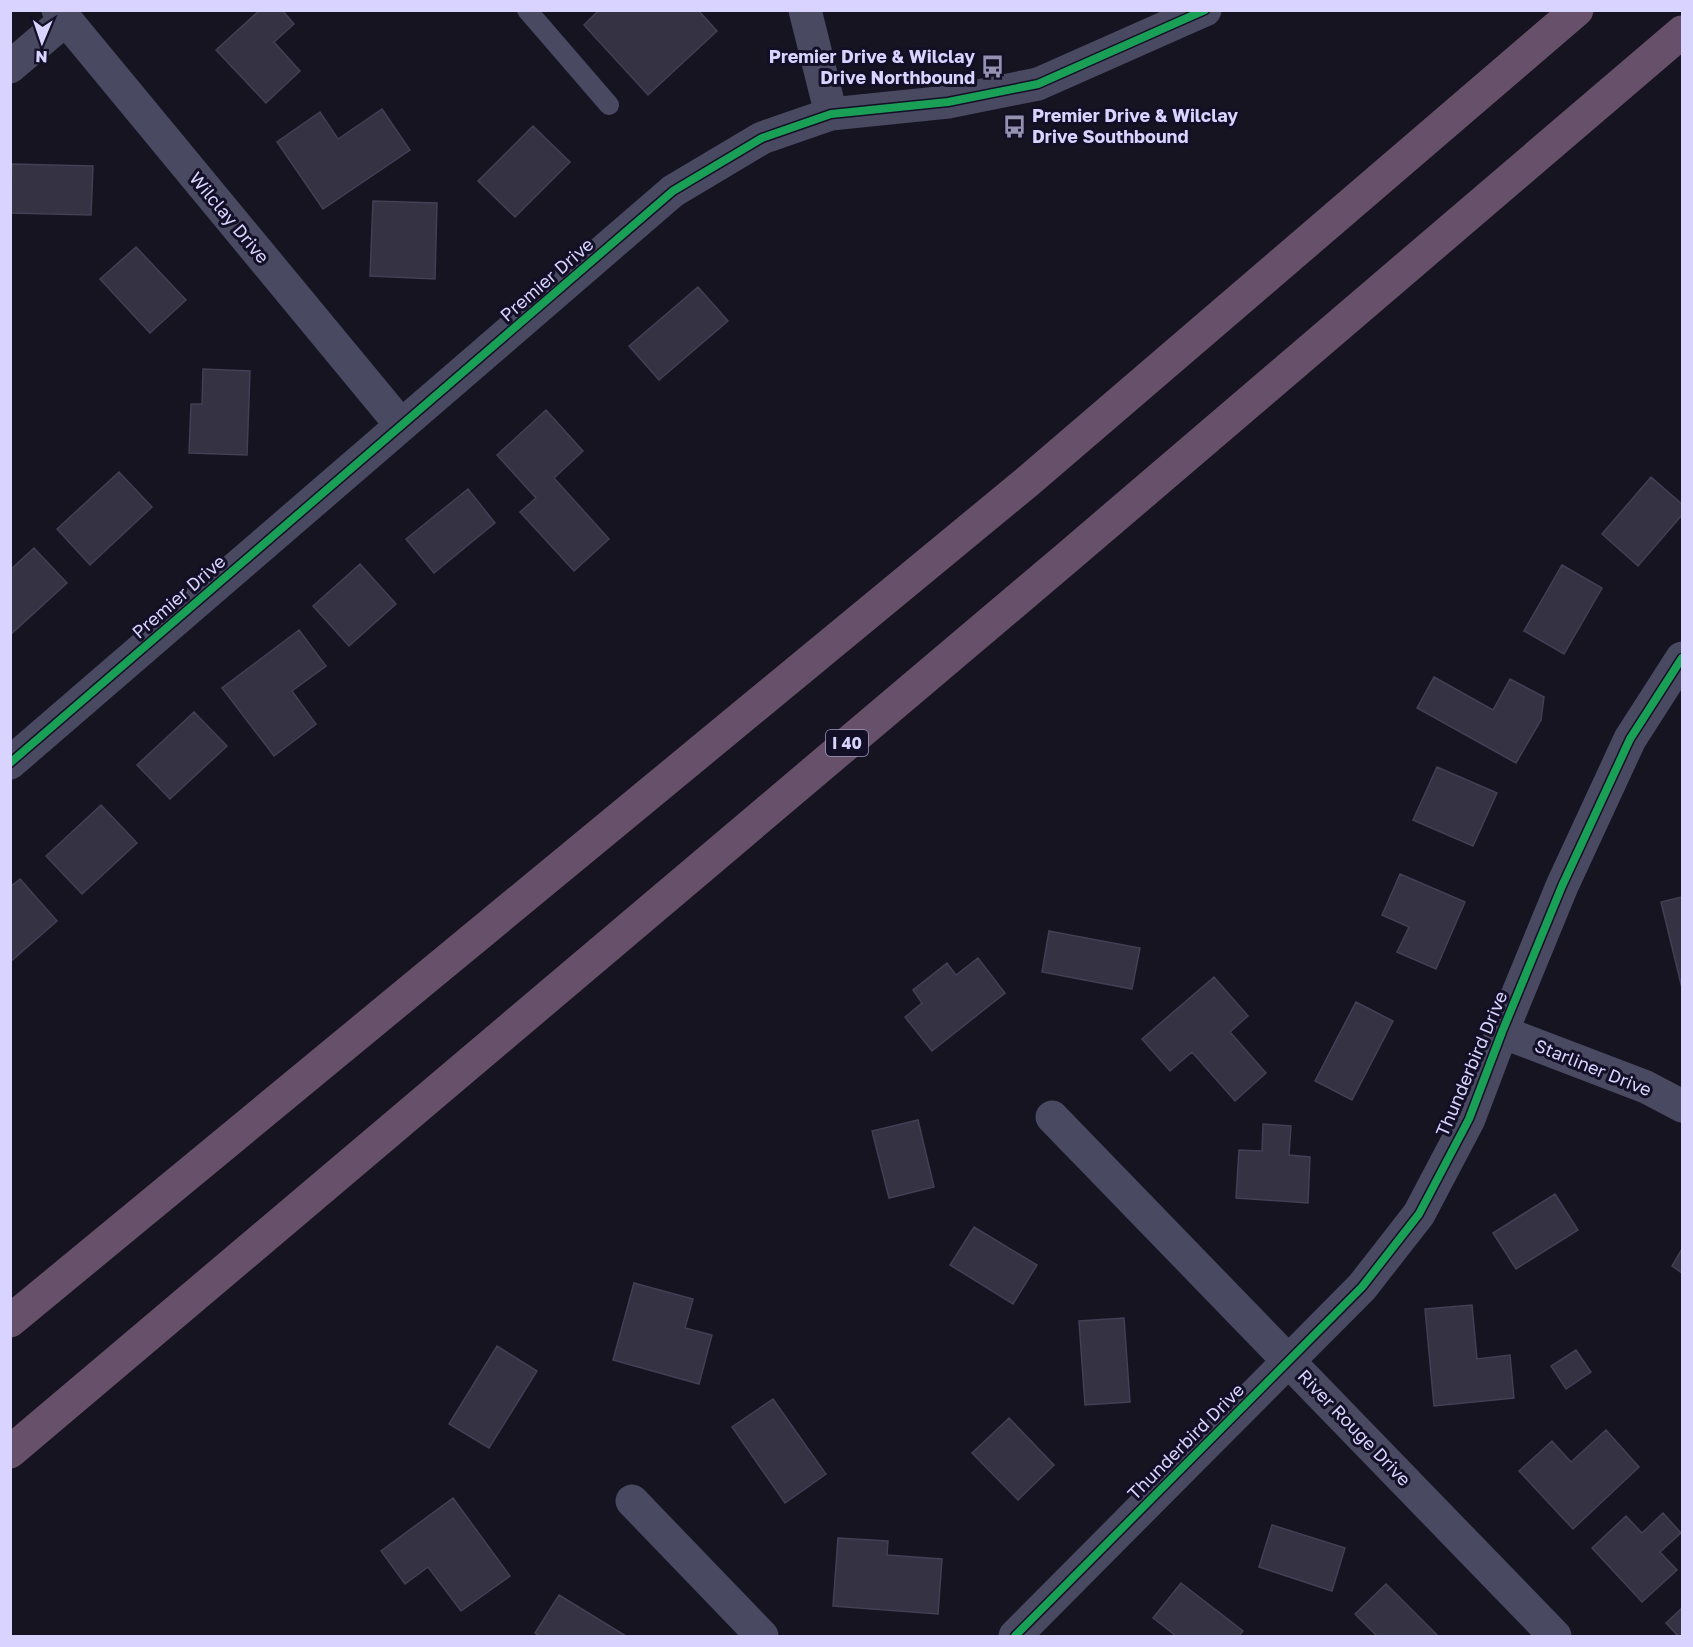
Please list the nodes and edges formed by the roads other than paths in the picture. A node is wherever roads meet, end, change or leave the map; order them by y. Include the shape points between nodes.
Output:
1 (527, 10) edge
2 (805, 10) edge
3 (1205, 10) edge
4 (1577, 10) edge
5 (61, 16) edge
6 (1683, 32) edge
7 (10, 67) edge
8 (609, 105) dead end
9 (831, 114) junction
10 (401, 425) junction
11 (1683, 658) edge
12 (10, 762) edge
13 (1502, 1032) junction
14 (1683, 1107) edge
15 (1052, 1117) dead end
16 (10, 1322) edge
17 (1288, 1360) junction
18 (10, 1452) edge
19 (632, 1501) dead end
20 (762, 1636) edge
21 (1015, 1636) edge
22 (1555, 1636) edge

1 - 8 lane
2 - 9 street
3 - 9 street, Premier Drive via 1038,84 948,102
4 - 16 highway via 1027,482
5 - 7 street
5 - 10 street, Wilclay Drive
6 - 18 highway, I 40
9 - 10 street, Premier Drive via 762,138 673,191
10 - 12 street, Premier Drive
11 - 13 street, Thunderbird Drive via 1630,739 1562,886
13 - 14 street, Starliner Drive via 1646,1087
13 - 17 street, Thunderbird Drive via 1469,1119 1419,1214 1362,1287
15 - 17 street, River Rouge Drive
17 - 21 street, Thunderbird Drive
17 - 22 street, River Rouge Drive
19 - 20 street

